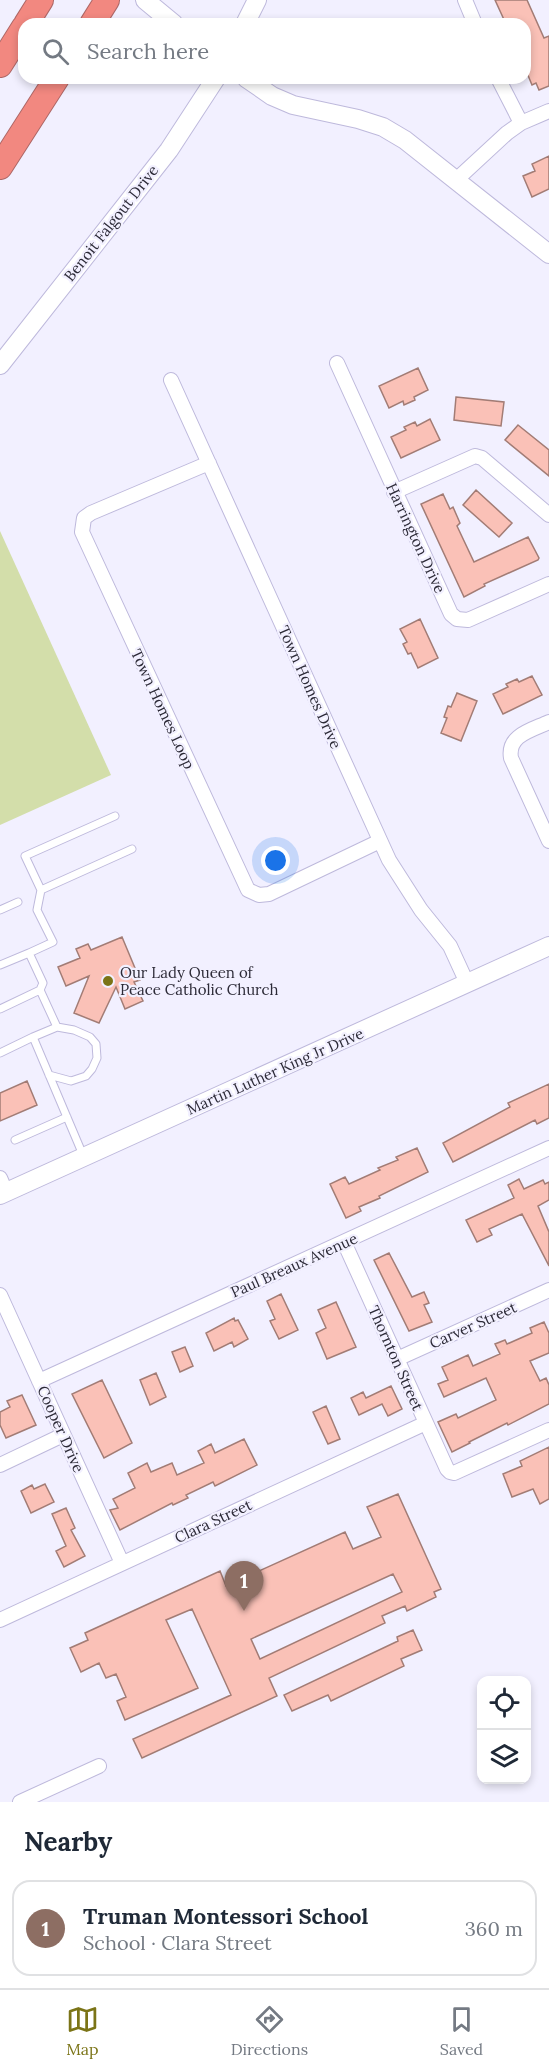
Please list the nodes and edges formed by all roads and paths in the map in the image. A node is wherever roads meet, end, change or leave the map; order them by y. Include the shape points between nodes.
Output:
1 (41, 0) edge
2 (107, 0) edge
3 (145, 0) edge
4 (257, 0) edge
5 (465, 0) edge
6 (30, 18) edge
7 (96, 18) edge
8 (167, 18) edge
9 (248, 18) edge
10 (472, 18) edge
11 (18, 37) edge
12 (0, 65) edge
13 (53, 84) edge
14 (212, 84) edge
15 (255, 84) edge
16 (501, 84) edge
17 (549, 111) edge
18 (520, 123) junction
19 (0, 167) edge
20 (455, 181) junction
21 (549, 254) edge
22 (337, 363) dead end
23 (0, 364) edge
24 (171, 380) dead end
25 (209, 463) junction
26 (394, 492) junction
27 (549, 515) edge
28 (549, 584) edge
29 (549, 722) edge
30 (115, 816) dead end
31 (380, 841) junction
32 (549, 842) edge
33 (132, 849) dead end
34 (41, 890) junction
35 (18, 902) dead end
36 (0, 910) edge
37 (549, 946) edge
38 (29, 953) junction
39 (0, 965) edge
40 (467, 983) junction
41 (40, 990) junction
42 (0, 1009) edge
43 (57, 1027) junction
44 (33, 1037) junction
45 (0, 1053) edge
46 (49, 1075) junction
47 (67, 1117) junction
48 (15, 1140) dead end
49 (549, 1148) edge
50 (84, 1157) junction
51 (2, 1188) edge
52 (344, 1242) junction
53 (549, 1290) edge
54 (0, 1295) edge
55 (397, 1359) junction
56 (39, 1381) junction
57 (426, 1423) junction
58 (549, 1430) edge
59 (63, 1435) junction
60 (0, 1465) edge
61 (122, 1563) junction
62 (0, 1620) edge
63 (99, 1766) dead end
64 (20, 1802) edge

1 - 6 highway
2 - 7 highway
3 - 8 street
4 - 9 street
5 - 10 street
11 - 12 highway
13 - 19 highway
14 - 23 street, Benoit Falgout Drive via 169,150
15 - 20 street via 293,105 383,127
16 - 18 street
17 - 18 street
18 - 20 street
20 - 21 street
22 - 26 street, Harrington Drive
24 - 25 street, Town Homes Drive
25 - 31 street, Town Homes Drive
25 - 31 street, Town Homes Loop via 91,513 84,518 82,532 248,890 269,894
26 - 27 street via 475,456
26 - 28 street, Harrington Drive via 451,614 457,619 468,620
29 - 32 street via 513,740 510,751
30 - 34 lane via 25,856
31 - 40 street, Town Homes Drive via 421,910 450,946
33 - 34 lane
34 - 38 lane via 37,910 53,942
35 - 36 lane
37 - 40 street, Martin Luther King Jr Drive
38 - 39 lane
38 - 41 lane via 43,983
40 - 50 street, Martin Luther King Jr Drive
41 - 42 lane
41 - 43 lane
43 - 44 lane
43 - 46 lane via 90,1037 96,1044 97,1058 92,1069 79,1080 71,1082
44 - 45 lane
44 - 46 lane
46 - 47 lane
47 - 48 lane
47 - 50 lane
49 - 52 street, Paul Breaux Avenue
50 - 51 street, Martin Luther King Jr Drive
52 - 55 street, Thornton Street
52 - 56 street, Paul Breaux Avenue
53 - 55 street, Carver Street
54 - 56 street, Cooper Drive
55 - 57 street, Thornton Street
56 - 59 street, Cooper Drive
57 - 58 street, Thornton Street via 450,1472 454,1473
57 - 61 street, Clara Street
59 - 60 street
59 - 61 street, Cooper Drive
61 - 62 street, Clara Street
63 - 64 street

